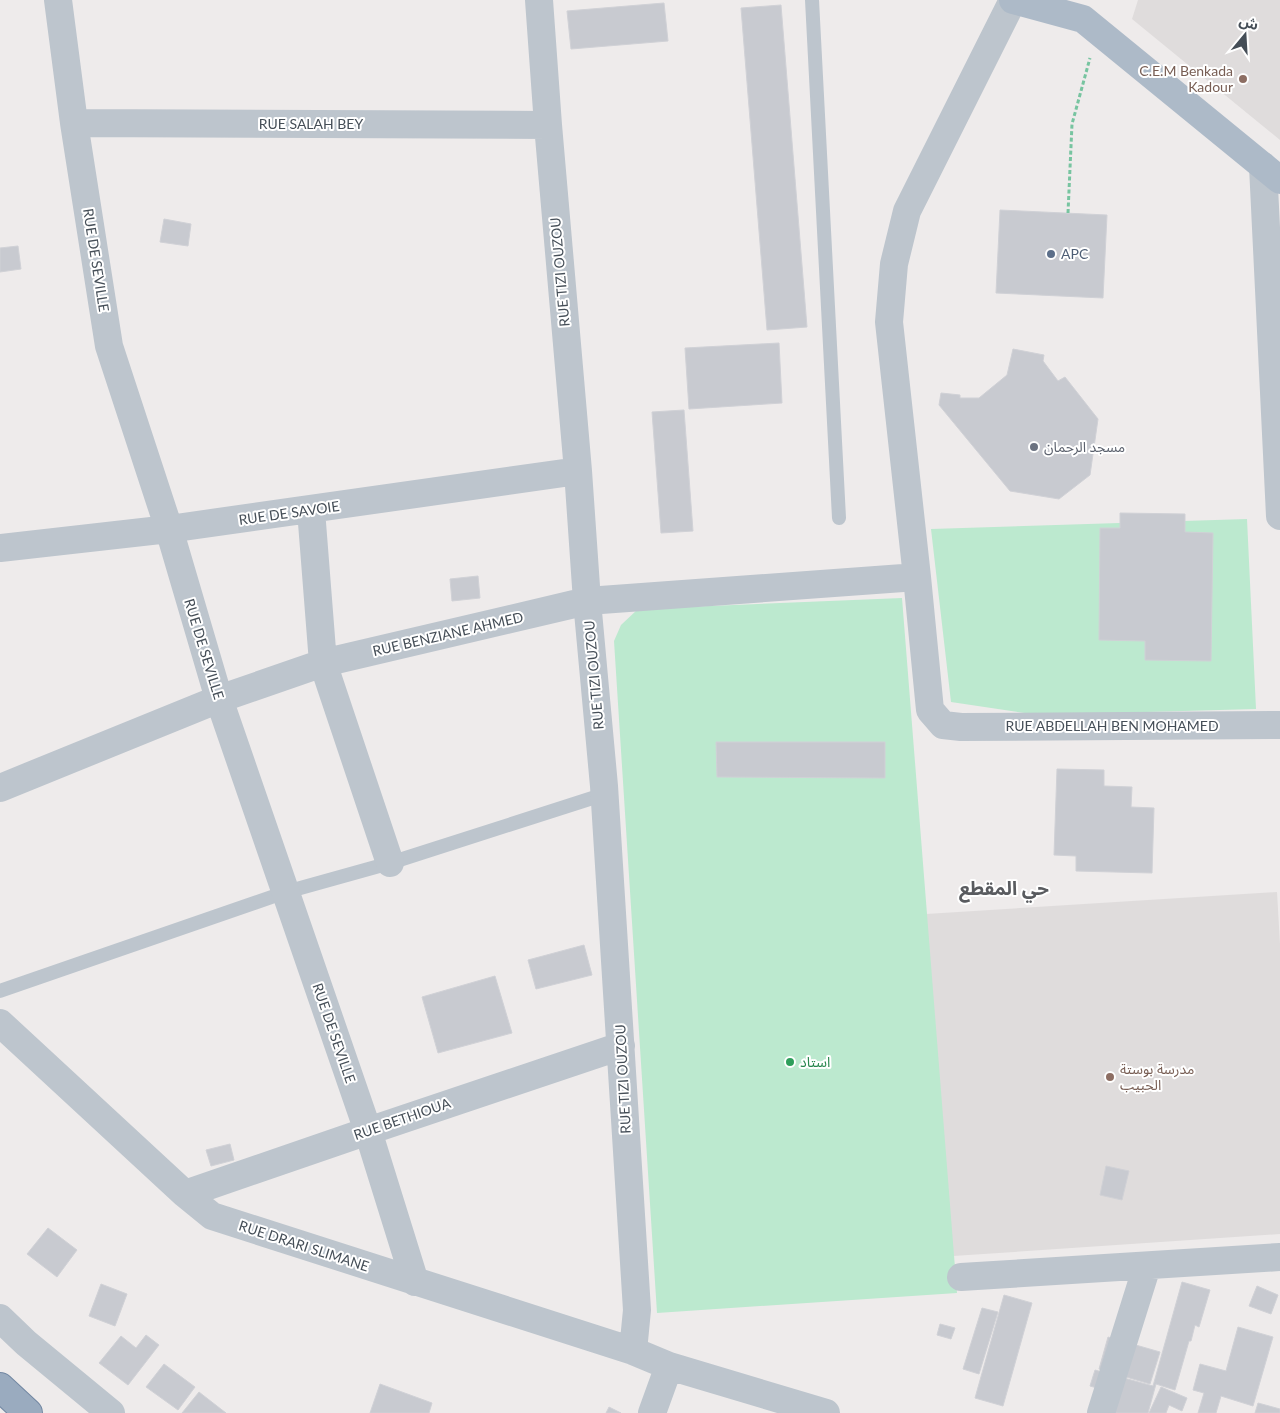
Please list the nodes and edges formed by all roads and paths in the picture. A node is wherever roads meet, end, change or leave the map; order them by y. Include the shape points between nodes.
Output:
1 (58, 0) edge
2 (539, 0) edge
3 (812, 0) edge
4 (1013, 0) edge
5 (1097, 31) junction
6 (74, 123) junction
7 (548, 125) junction
8 (1271, 173) edge
9 (1068, 213) dead end
10 (578, 471) junction
11 (1279, 487) edge
12 (311, 510) junction
13 (1280, 516) edge
14 (839, 518) dead end
15 (168, 530) junction
16 (0, 548) edge
17 (917, 578) junction
18 (587, 601) junction
19 (323, 663) junction
20 (219, 699) junction
21 (1280, 725) edge
22 (0, 788) edge
23 (605, 794) junction
24 (390, 863) junction
25 (286, 892) junction
26 (0, 992) edge
27 (0, 1023) edge
28 (621, 1046) junction
29 (368, 1131) junction
30 (185, 1194) junction
31 (1280, 1257) edge
32 (1147, 1266) junction
33 (961, 1277) dead end
34 (415, 1282) junction
35 (0, 1318) edge
36 (634, 1351) junction
37 (669, 1366) junction
38 (0, 1387) edge
39 (28, 1413) edge
40 (111, 1413) edge
41 (652, 1413) edge
42 (826, 1413) edge
43 (1101, 1413) edge

1 - 6 street, RUE DE SEVILLE
2 - 7 street, RUE TIZI OUZOU
3 - 14 lane
4 - 5 main road via 1083,19
4 - 17 street via 908,211 894,264 889,322
5 - 8 main road
5 - 9 path via 1072,124
6 - 7 street, RUE SALAH BEY
6 - 15 street, RUE DE SEVILLE via 109,346
7 - 10 street, RUE TIZI OUZOU
8 - 11 street
10 - 12 street, RUE DE SAVOIE
10 - 18 street, RUE TIZI OUZOU
11 - 13 street
12 - 15 street, RUE DE SAVOIE
12 - 19 street
15 - 16 street, RUE DE SAVOIE
15 - 20 street, RUE DE SEVILLE
17 - 18 street, RUE BENZIANE AHMED
17 - 21 street, RUE ABDELLAH BEN MOHAMED via 930,710 944,725
18 - 19 street, RUE BENZIANE AHMED
18 - 23 street, RUE TIZI OUZOU
19 - 20 street, RUE BENZIANE AHMED
19 - 24 street
20 - 22 street, RUE BENZIANE AHMED
20 - 25 street, RUE DE SEVILLE
23 - 24 lane
23 - 28 street, RUE TIZI OUZOU
24 - 25 lane
25 - 26 lane
25 - 29 street, RUE DE SEVILLE
27 - 30 street, RUE DRARI SLIMANE
28 - 29 street, RUE BETHIOUA
28 - 36 street, RUE TIZI OUZOU via 637,1310
29 - 30 street, RUE BETHIOUA
29 - 34 street, RUE DE SEVILLE
30 - 34 street, RUE DRARI SLIMANE via 212,1216
31 - 32 street
32 - 33 street
32 - 43 street
34 - 36 street, RUE DRARI SLIMANE
35 - 40 street
36 - 37 street, RUE DRARI SLIMANE
37 - 41 street
37 - 42 street, RUE DRARI SLIMANE
38 - 39 highway

